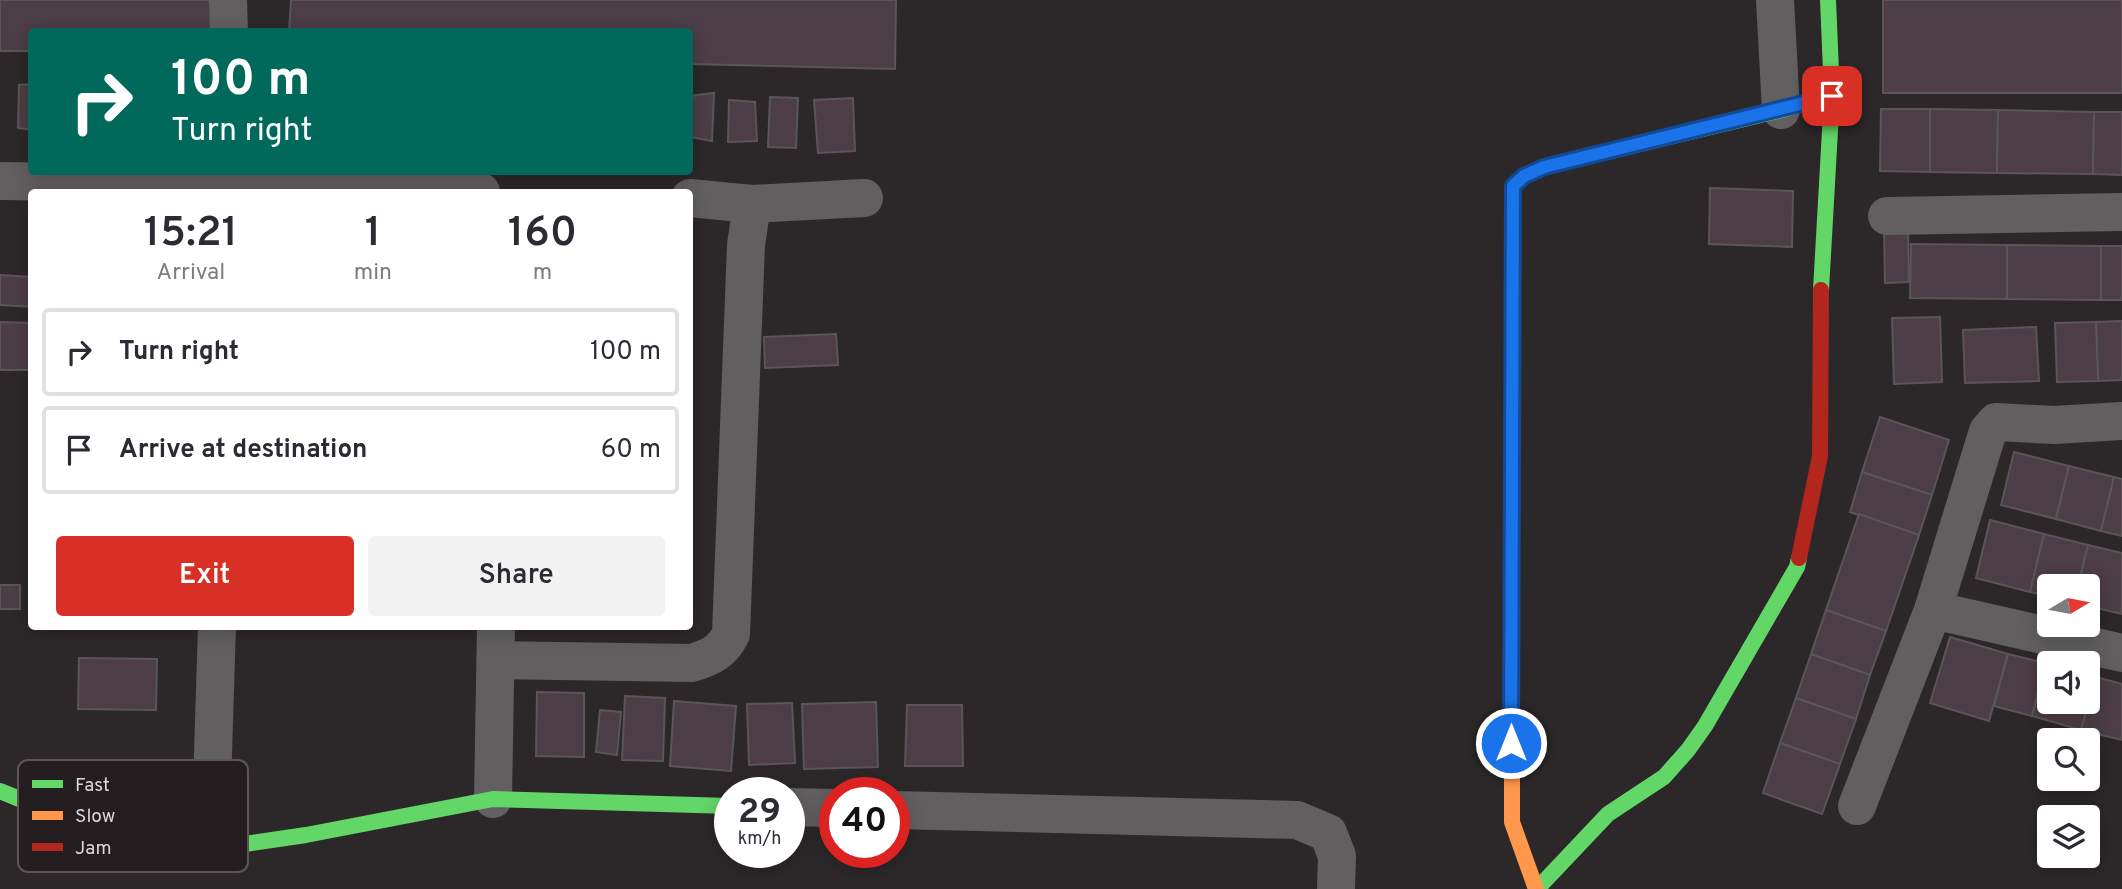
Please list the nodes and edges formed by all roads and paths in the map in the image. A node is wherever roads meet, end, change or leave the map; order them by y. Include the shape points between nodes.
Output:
1 (228, 0) edge
2 (1775, 0) edge
3 (1828, 0) edge
4 (229, 28) edge
5 (1832, 96) junction
6 (1781, 110) junction
7 (0, 181) edge
8 (232, 183) edge
9 (398, 189) edge
10 (693, 198) edge
11 (864, 198) dead end
12 (752, 204) junction
13 (2122, 212) edge
14 (1887, 216) dead end
15 (2122, 421) edge
16 (2054, 425) junction
17 (2122, 440) edge
18 (1933, 610) junction
19 (217, 630) edge
20 (496, 643) edge
21 (2122, 653) edge
22 (213, 760) edge
23 (0, 791) edge
24 (18, 798) edge
25 (493, 799) junction
26 (714, 806) edge
27 (1857, 806) dead end
28 (910, 810) edge
29 (248, 843) edge
30 (1336, 889) edge
31 (1537, 889) edge

1 - 4 street
2 - 6 street
3 - 5 street
5 - 6 street
5 - 31 street via 1821,283 1820,456 1797,567 1688,750 1664,777 1608,814
6 - 31 street via 1544,167 1513,186 1511,796 1512,822
7 - 8 street
8 - 9 street
10 - 12 street
11 - 12 street
12 - 20 street via 746,245 731,635 725,646 692,663
13 - 14 street
15 - 16 street
16 - 17 street
16 - 18 street via 1996,422 1988,431
18 - 21 street
18 - 27 street
19 - 22 street
20 - 25 street
23 - 24 street
25 - 26 street
25 - 29 street
28 - 30 street via 1297,820 1328,833 1337,856

